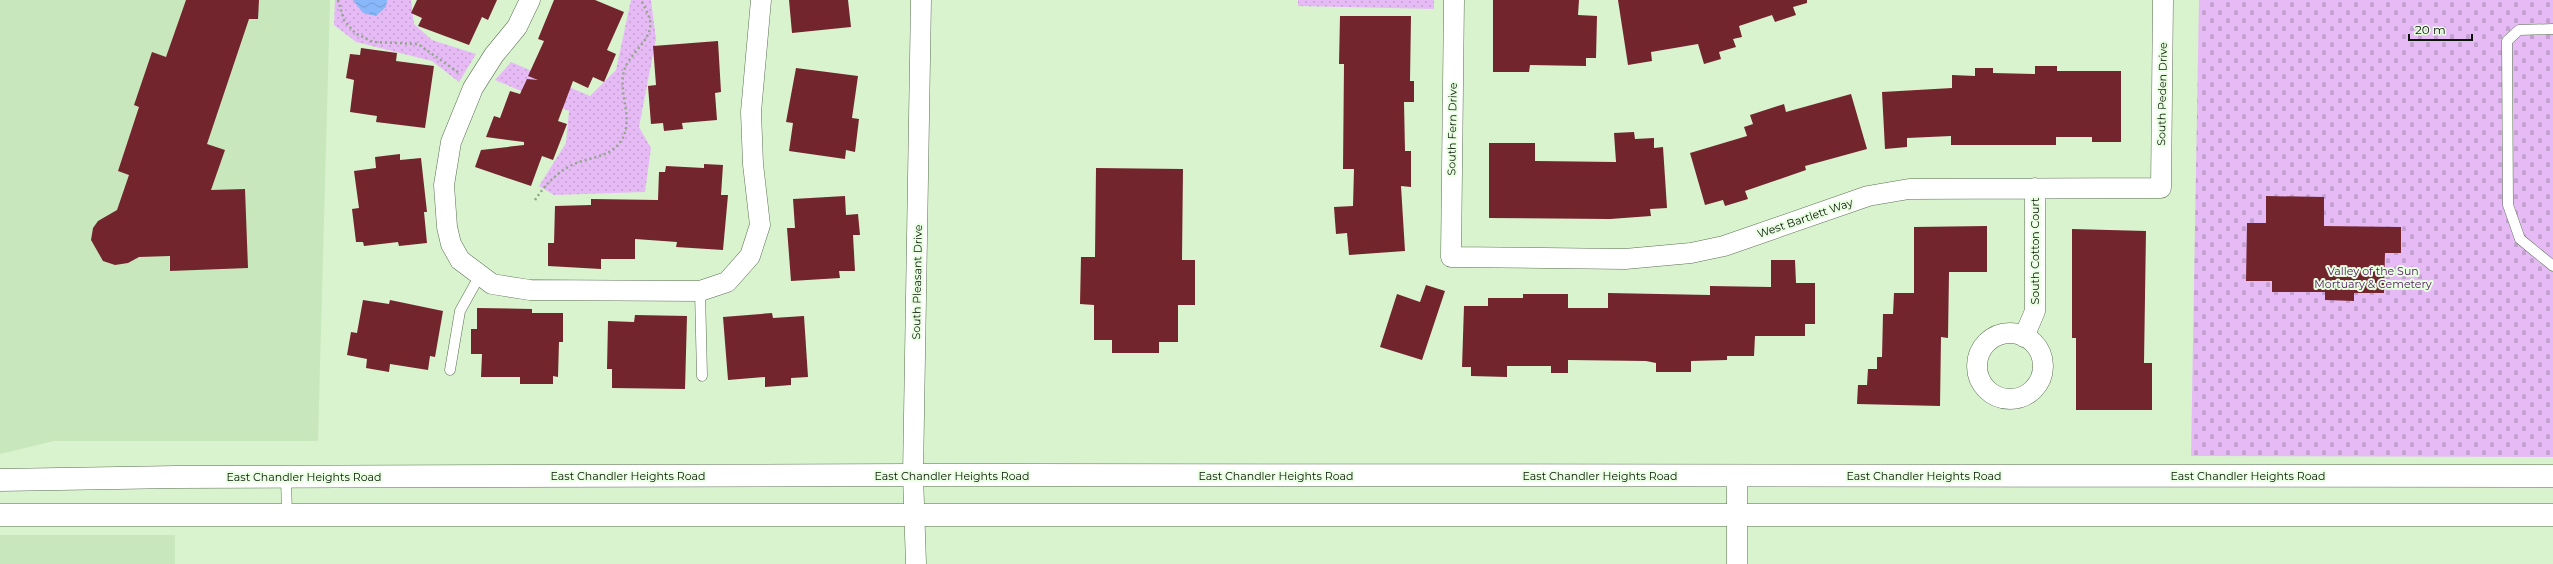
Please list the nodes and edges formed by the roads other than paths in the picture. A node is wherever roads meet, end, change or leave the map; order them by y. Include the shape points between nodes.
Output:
1 (530, 0) edge
2 (761, 0) edge
3 (921, 0) edge
4 (1454, 0) edge
5 (2163, 0) edge
6 (2553, 29) edge
7 (2035, 188) junction
8 (2161, 188) joint
9 (1451, 257) joint
10 (2553, 266) edge
11 (480, 275) junction
12 (700, 291) junction
13 (2024, 336) dead end
14 (450, 370) dead end
15 (702, 376) dead end
16 (913, 475) junction
17 (1737, 476) junction
18 (2553, 476) edge
19 (286, 477) junction
20 (0, 480) edge
21 (1737, 514) junction
22 (0, 515) edge
23 (287, 515) junction
24 (916, 515) junction
25 (2553, 515) edge
26 (916, 564) edge
27 (1737, 564) edge

1 - 11 street via 517,27 494,55 477,82 451,142 444,185 447,227 451,244 460,260
2 - 12 street via 751,112 753,164 760,225 750,256 727,282
3 - 16 street, South Pleasant Drive
4 - 9 street, South Fern Drive
5 - 8 street, South Peden Drive
6 - 10 lane via 2519,30 2507,42 2508,205 2520,239
7 - 8 street, West Bartlett Way
7 - 9 street, West Bartlett Way via 1930,188 1889,191 1848,202 1724,246 1658,258
7 - 13 street, South Cotton Court via 2035,311
11 - 12 street via 492,284 530,290
11 - 14 lane via 460,311
12 - 15 lane
16 - 17 main road, East Chandler Heights Road
16 - 19 main road, East Chandler Heights Road
16 - 24 street, South Pleasant Drive
17 - 18 main road, East Chandler Heights Road
17 - 21 street
19 - 20 main road, East Chandler Heights Road
19 - 23 lane
21 - 24 main road
21 - 25 main road
21 - 27 street
22 - 23 main road
23 - 24 main road
24 - 26 street, South Pleasant Drive

